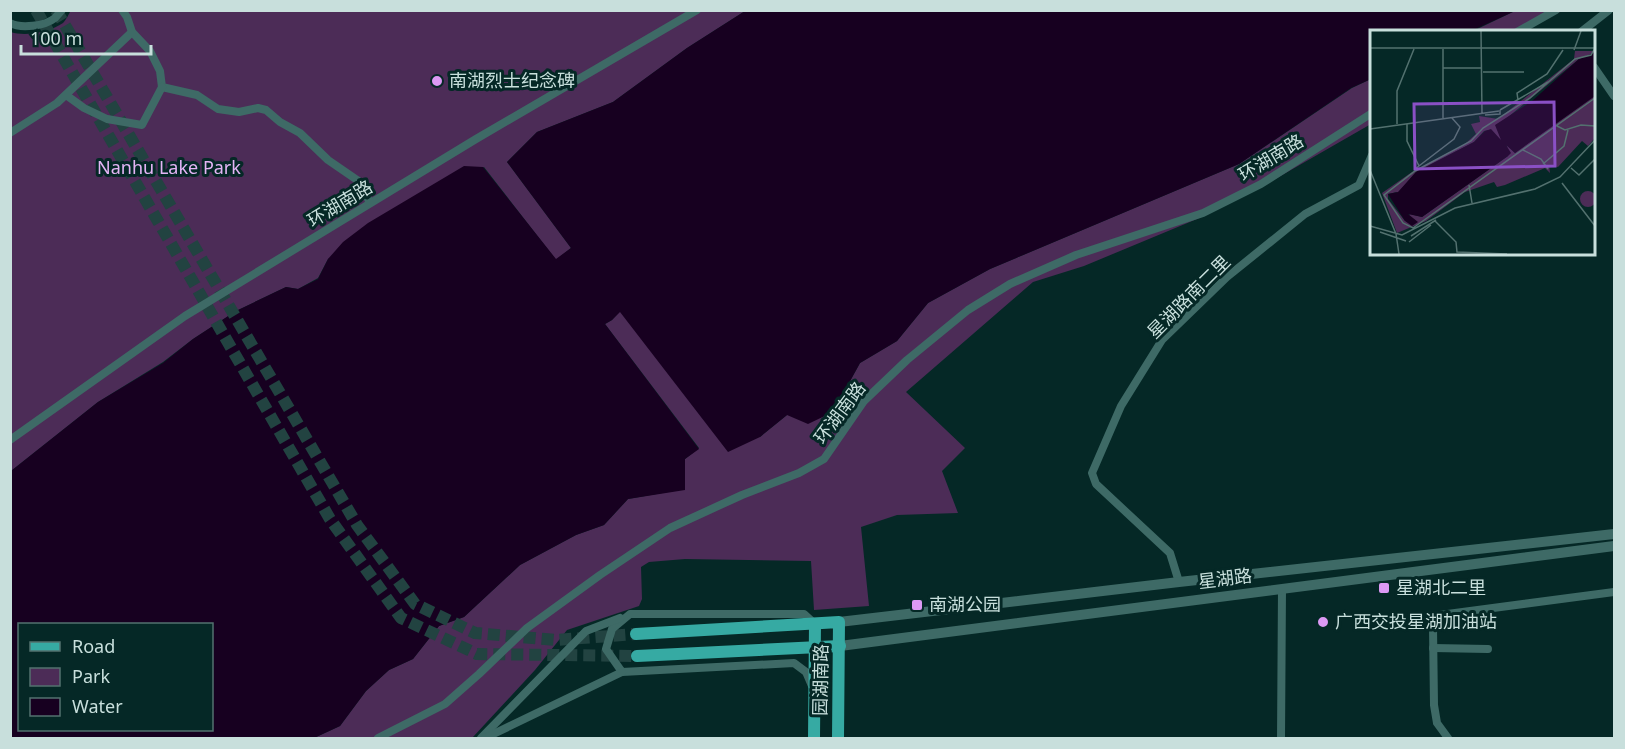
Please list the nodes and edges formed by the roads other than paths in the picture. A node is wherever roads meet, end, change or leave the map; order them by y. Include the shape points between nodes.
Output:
1 (62, 10) edge
2 (122, 10) edge
3 (697, 10) edge
4 (1556, 10) edge
5 (1609, 10) edge
6 (10, 23) edge
7 (1521, 30) edge
8 (1584, 30) edge
9 (132, 32) junction
10 (1595, 70) edge
11 (162, 87) junction
12 (66, 95) junction
13 (1614, 96) edge
14 (1370, 114) edge
15 (10, 133) edge
16 (1370, 157) edge
17 (370, 203) junction
18 (10, 440) edge
19 (1614, 534) edge
20 (1614, 546) edge
21 (1179, 582) junction
22 (1282, 588) junction
23 (1614, 592) edge
24 (630, 614) junction
25 (839, 622) junction
26 (814, 624) junction
27 (636, 634) tunnel mouth
28 (840, 646) junction
29 (815, 647) junction
30 (1433, 648) junction
31 (1488, 649) dead end
32 (637, 656) tunnel mouth
33 (622, 672) junction
34 (814, 691) junction
35 (378, 738) edge
36 (482, 738) edge
37 (814, 738) edge
38 (838, 738) edge
39 (1281, 738) edge
40 (1448, 738) edge

1 - 6 street via 53,20 34,26 17,27
2 - 9 street
3 - 17 street, 环湖南路
4 - 7 street
5 - 8 street
9 - 11 street via 150,51 160,71
9 - 12 street
10 - 13 street
11 - 12 street via 142,125 107,119
11 - 17 street via 197,95 218,109 266,110 360,182
12 - 15 street
14 - 35 street, 环湖南路 via 1261,184 1203,213 1076,255 1010,284 968,310 864,401 824,459 670,528 527,628 445,704
16 - 21 street, 星湖路南二里 via 1359,184 1305,214 1227,277 1162,340 1121,406 1092,473 1096,484 1170,553
17 - 18 street, 环湖南路 via 185,316
19 - 21 main road, 星湖路
20 - 22 main road, 星湖路
21 - 25 main road, 星湖路
22 - 28 main road, 星湖路
22 - 39 street
23 - 30 street via 1440,615 1433,627
24 - 26 street via 804,614
24 - 33 street via 612,628 606,649
24 - 36 street via 586,631
25 - 26 main road
25 - 28 main road, 园湖南路
26 - 27 main road
26 - 29 main road, 园湖南路
28 - 29 main road
28 - 38 main road, 园湖南路
29 - 32 main road
29 - 34 main road, 园湖南路
30 - 31 street
30 - 40 street via 1437,723
33 - 34 street via 794,663 806,672
33 - 36 street
34 - 37 main road, 园湖南路

